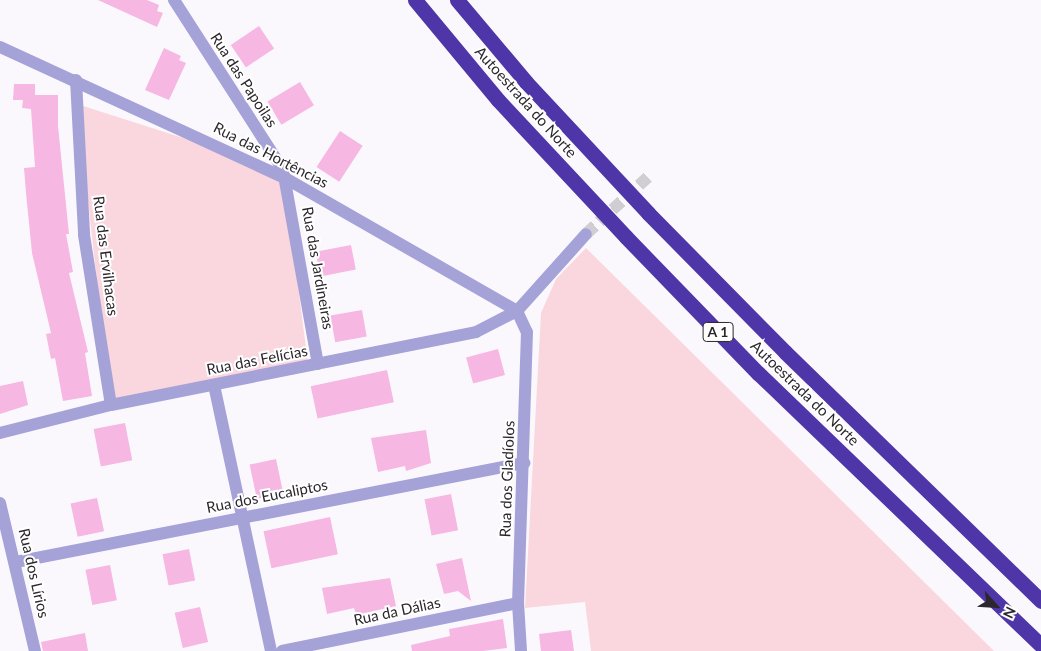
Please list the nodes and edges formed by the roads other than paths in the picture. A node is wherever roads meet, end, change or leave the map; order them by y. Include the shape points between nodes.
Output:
1 (174, 0) edge
2 (415, 0) edge
3 (457, 0) edge
4 (0, 47) edge
5 (76, 80) junction
6 (285, 178) junction
7 (586, 234) tunnel mouth
8 (517, 311) junction
9 (318, 364) junction
10 (214, 385) junction
11 (111, 405) junction
12 (0, 433) edge
13 (524, 463) junction
14 (0, 504) edge
15 (242, 518) junction
16 (16, 562) junction
17 (1041, 601) edge
18 (518, 603) junction
19 (1041, 645) edge
20 (35, 651) edge
21 (271, 651) edge
22 (282, 651) edge
23 (521, 651) edge

1 - 6 street, Rua das Papoilas
2 - 19 highway, Autoestrada do Norte / A 1 via 498,100 632,244 772,386
3 - 17 highway, Autoestrada do Norte / A 1 via 526,82 648,213 785,352
4 - 5 street, Rua das Hortências
5 - 6 street, Rua das Hortências
5 - 11 street, Rua das Ervilhacas via 84,235
6 - 8 street, Rua das Hortências
6 - 9 street, Rua das Jardineiras
7 - 8 street
8 - 9 street, Rua das Felícias via 476,332
8 - 13 street, Rua dos Gladíolos via 527,332
9 - 10 street, Rua das Felícias
10 - 11 street, Rua das Felícias
10 - 15 street
11 - 12 street, Rua das Felícias
13 - 15 street, Rua dos Eucaliptos
13 - 18 street, Rua dos Gladíolos
14 - 16 street, Rua dos Lírios
15 - 16 street, Rua dos Eucaliptos
15 - 21 street
16 - 20 street, Rua dos Lírios
18 - 22 street, Rua da Dálias
18 - 23 street, Rua dos Gladíolos

